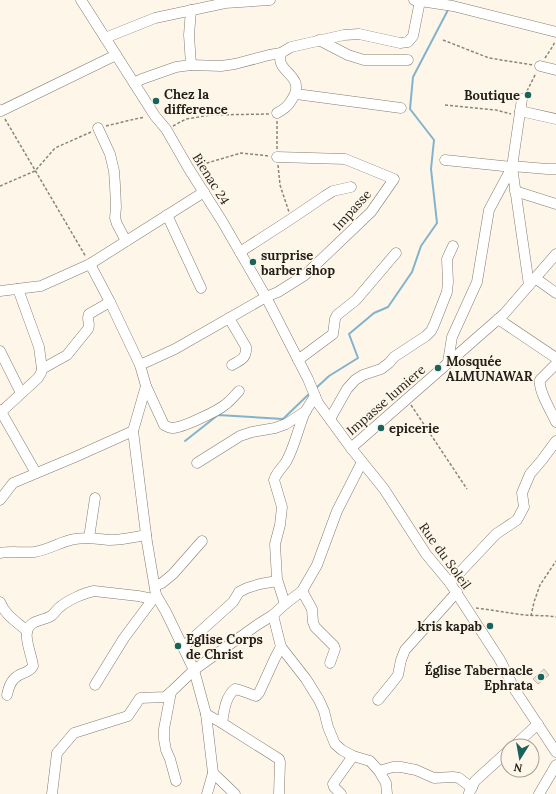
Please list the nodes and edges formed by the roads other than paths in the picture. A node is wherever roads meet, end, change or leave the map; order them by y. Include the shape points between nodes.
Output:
1 (270, 0) edge
2 (417, 1) edge
3 (85, 2) edge
4 (192, 10) junction
5 (556, 32) edge
6 (105, 38) junction
7 (319, 40) junction
8 (281, 53) junction
9 (116, 55) junction
10 (408, 60) dead end
11 (191, 65) junction
12 (540, 66) road end
13 (556, 70) edge
14 (134, 83) junction
15 (296, 94) junction
16 (522, 99) dead end
17 (401, 108) dead end
18 (0, 111) edge
19 (277, 113) road end
20 (520, 114) junction
21 (556, 119) edge
22 (98, 128) road end
23 (277, 157) road end
24 (445, 160) dead end
25 (512, 167) junction
26 (556, 169) edge
27 (351, 186) dead end
28 (515, 191) junction
29 (204, 192) junction
30 (556, 204) edge
31 (166, 215) junction
32 (126, 241) junction
33 (452, 246) dead end
34 (240, 252) junction
35 (396, 253) dead end
36 (556, 254) edge
37 (90, 264) junction
38 (532, 281) junction
39 (201, 288) dead end
40 (18, 289) junction
41 (0, 291) edge
42 (556, 293) edge
43 (266, 297) junction
44 (110, 302) junction
45 (229, 318) junction
46 (498, 319) junction
47 (0, 352) edge
48 (556, 358) edge
49 (298, 360) junction
50 (448, 362) junction
51 (556, 364) edge
52 (140, 365) junction
53 (232, 365) dead end
54 (42, 370) junction
55 (308, 379) joint
56 (146, 386) junction
57 (239, 391) dead end
58 (21, 393) junction
59 (317, 400) junction
60 (0, 411) edge
61 (306, 411) junction
62 (330, 419) junction
63 (556, 422) edge
64 (133, 431) junction
65 (556, 441) edge
66 (351, 448) junction
67 (362, 462) junction
68 (197, 463) dead end
69 (36, 473) junction
70 (95, 498) dead end
71 (0, 500) edge
72 (146, 535) junction
73 (89, 538) junction
74 (202, 541) dead end
75 (0, 553) edge
76 (277, 581) junction
77 (450, 583) junction
78 (302, 591) junction
79 (457, 592) junction
80 (155, 593) junction
81 (0, 602) edge
82 (284, 604) junction
83 (273, 615) junction
84 (27, 631) junction
85 (183, 647) junction
86 (281, 647) junction
87 (330, 664) dead end
88 (194, 670) junction
89 (95, 685) dead end
90 (171, 692) junction
91 (7, 695) dead end
92 (378, 700) dead end
93 (206, 714) junction
94 (222, 723) junction
95 (538, 724) junction
96 (523, 738) edge
97 (556, 752) edge
98 (353, 756) junction
99 (500, 759) edge
100 (556, 765) edge
101 (380, 771) junction
102 (213, 774) junction
103 (176, 781) dead end
104 (470, 791) edge
105 (52, 794) edge
106 (207, 794) edge
107 (235, 794) edge
108 (279, 794) edge
109 (341, 794) edge
110 (387, 794) edge
111 (539, 794) edge

1 - 4 street via 225,3
2 - 5 street via 453,6
2 - 7 street via 412,36 408,42 400,43 359,34
3 - 6 street, Bienac 24
4 - 6 street via 155,18
4 - 11 street via 189,35
6 - 9 street, Bienac 24
7 - 8 street via 291,47
7 - 10 street via 364,60
8 - 11 street via 221,66
8 - 15 street via 281,62 297,86
9 - 14 street, Bienac 24
9 - 18 street
11 - 14 street via 176,67
12 - 13 street
14 - 29 street, Bienac 24
15 - 17 street
15 - 19 street via 282,111
16 - 20 street
20 - 21 street
20 - 25 street
22 - 32 street via 110,154 114,171 115,218
23 - 43 street, Impasse via 345,159 394,179 371,212 305,275
24 - 25 street
25 - 26 street
25 - 28 street
25 - 50 street via 488,210 477,282 452,337
27 - 34 street via 333,191
28 - 30 street
28 - 38 street
29 - 31 street
29 - 34 street, Bienac 24
31 - 32 street
31 - 39 street
32 - 37 street
33 - 62 street via 447,259 447,292 431,331 389,363 355,380
34 - 43 street, Bienac 24
35 - 49 street via 356,300 337,315 332,334
36 - 38 street, Impasse lumiere
37 - 40 street via 41,286
37 - 44 street
38 - 42 street
38 - 46 street, Impasse lumiere
40 - 41 street
40 - 54 street via 39,347
43 - 45 street
43 - 49 street, Bienac 24
44 - 52 street
44 - 54 street via 89,314 88,330 68,355
45 - 52 street via 175,349
45 - 53 street via 247,353 245,358
46 - 48 street
46 - 50 street, Impasse lumiere
47 - 58 street
49 - 55 street, Bienac 24
50 - 66 street, Impasse lumiere
51 - 63 street via 539,382
52 - 56 street
54 - 58 street via 38,378
55 - 59 street, Rue du Soleil
56 - 57 street via 164,425 173,428 214,412
56 - 64 street
58 - 60 street
59 - 61 street
59 - 62 street, Rue du Soleil
60 - 69 street
61 - 68 street via 286,424 240,436
61 - 76 street via 291,450 274,480 282,507 275,544
62 - 66 street, Rue du Soleil
64 - 69 street
64 - 72 street
65 - 77 street via 530,474 522,493 524,507 518,520 496,534
66 - 67 street, Rue du Soleil
67 - 77 street, Rue du Soleil via 384,489 426,554
67 - 78 street via 337,511 317,565
69 - 71 street via 13,483
70 - 73 street
72 - 73 street via 110,540
72 - 80 street
73 - 75 street via 73,539 34,552
74 - 80 street
76 - 82 street
76 - 85 street via 240,592 233,602
77 - 79 street, Rue du Soleil
78 - 82 street
78 - 87 street via 312,609 313,622 334,646
79 - 92 street via 405,650 398,675
79 - 95 street, Rue du Soleil
80 - 84 street via 138,596 87,592 64,604 49,617 36,622
80 - 85 street
80 - 89 street
81 - 84 street via 6,613
82 - 83 street
83 - 86 street
83 - 88 street
84 - 91 street via 33,666 28,672 13,680
85 - 88 street
86 - 94 street via 256,696 240,690 230,693
86 - 98 street via 319,700 335,744
88 - 90 street
88 - 93 street
90 - 103 street via 164,739
90 - 105 street via 165,697 140,698 128,716 74,732 57,753
93 - 94 street
93 - 102 street
94 - 108 street via 279,759
95 - 96 street
95 - 97 street, Rue du Soleil
98 - 101 street via 370,761
98 - 109 street via 333,784
99 - 104 street via 475,782
100 - 111 street
101 - 104 street via 401,767 434,778 453,776 459,778
101 - 110 street via 386,783
102 - 106 street
102 - 107 street

